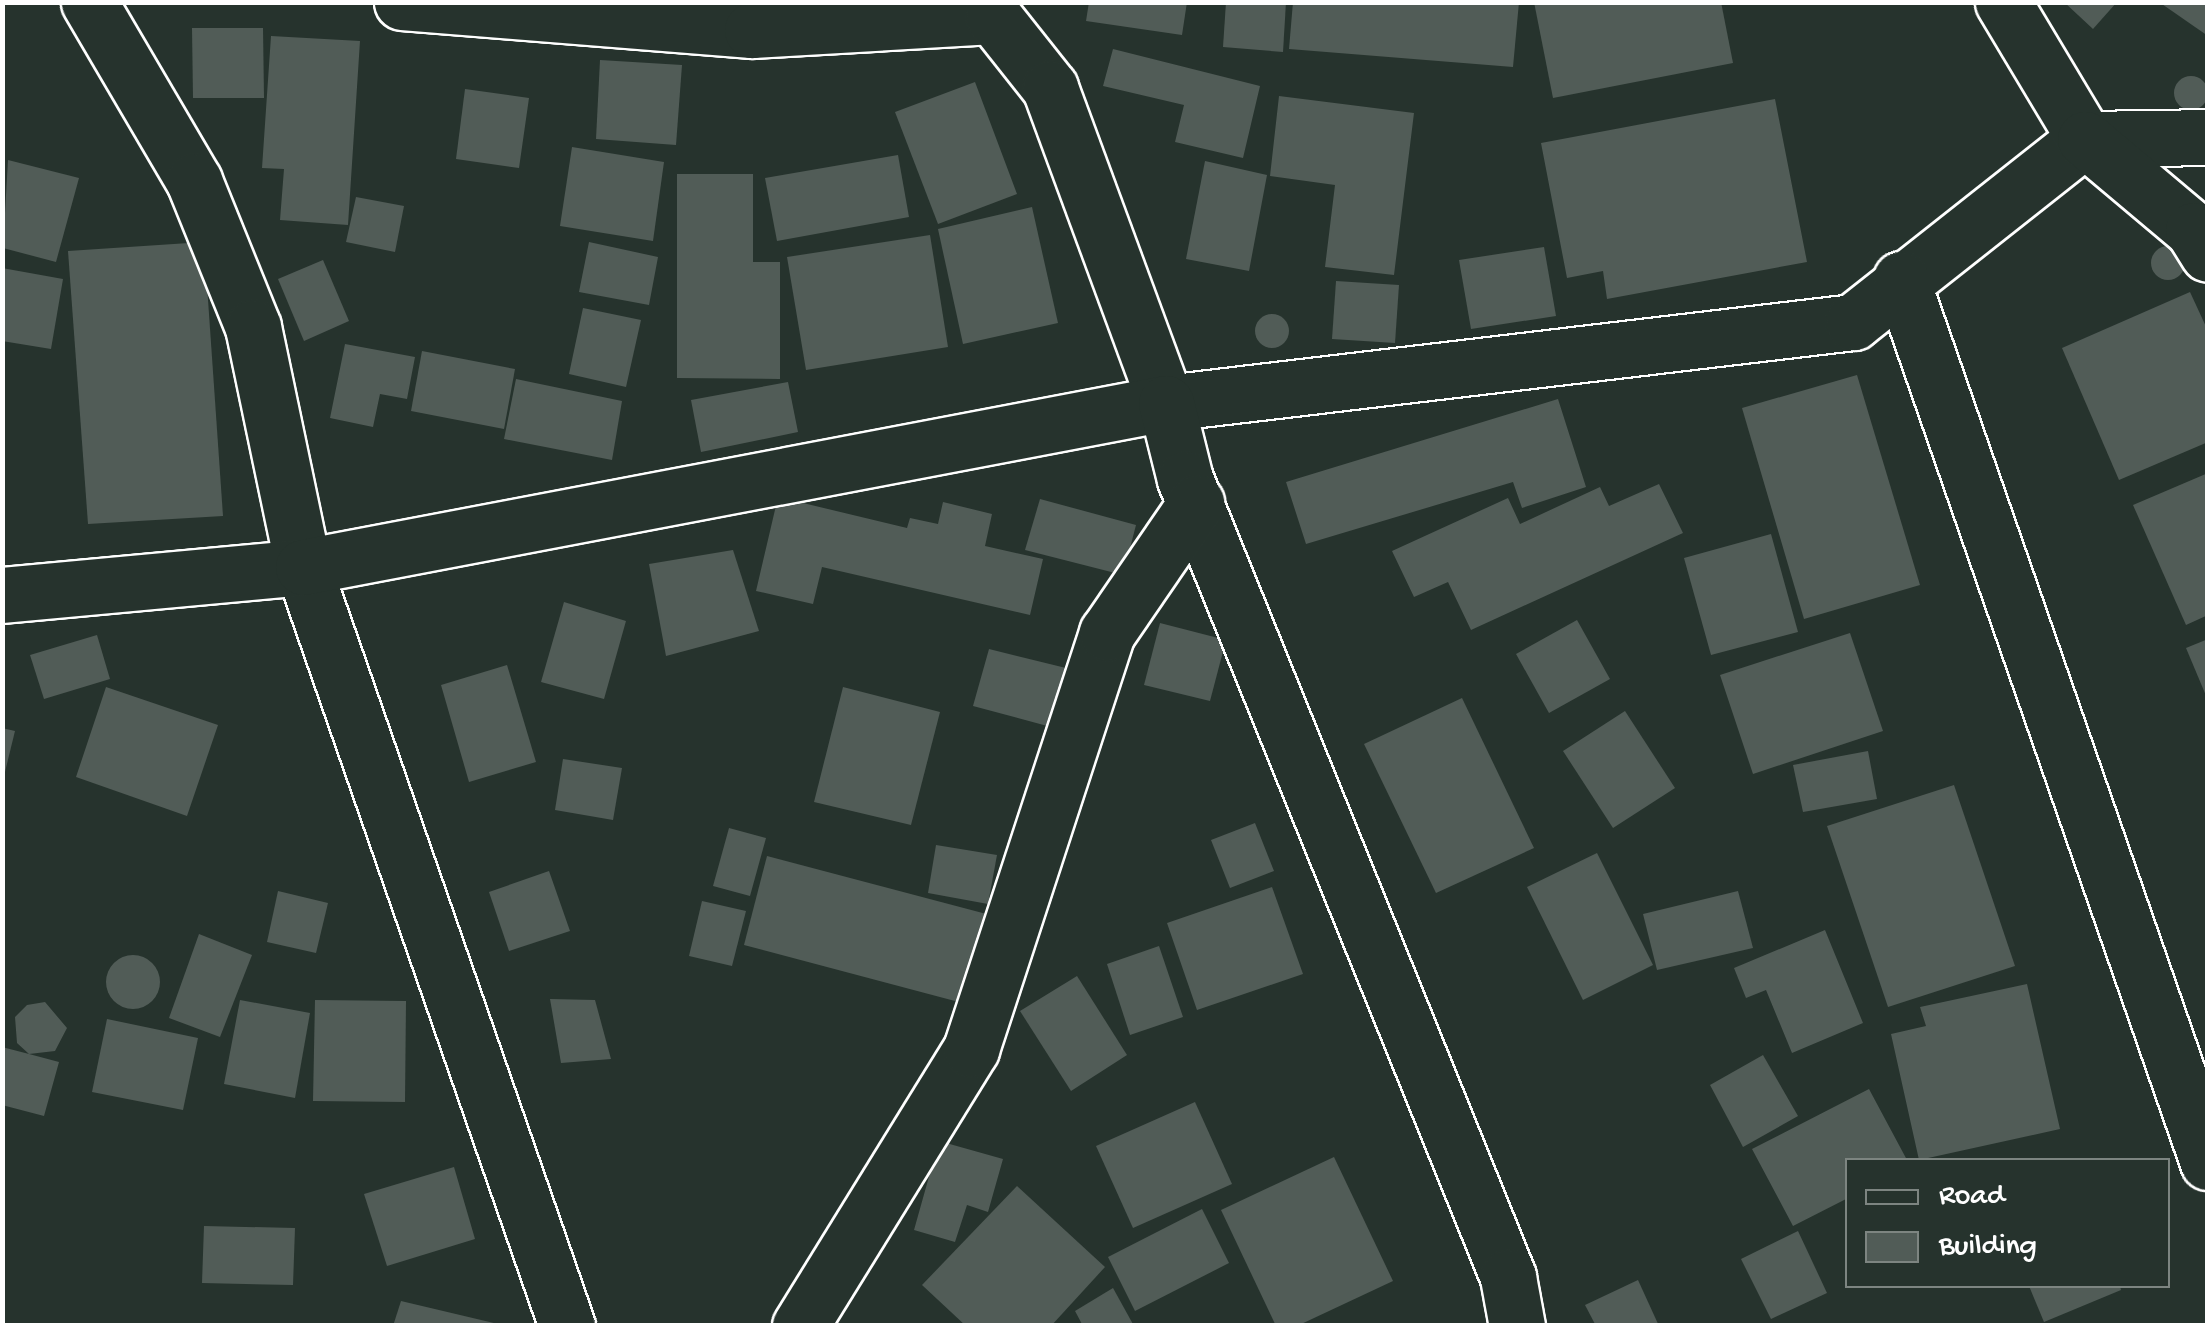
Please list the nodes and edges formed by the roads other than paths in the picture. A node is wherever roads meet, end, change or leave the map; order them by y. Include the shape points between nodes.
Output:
1 (89, 2) edge
2 (402, 2) edge
3 (2003, 2) edge
4 (991, 9) edge
5 (2208, 137) edge
6 (2085, 139) junction
7 (2208, 254) edge
8 (1902, 279) junction
9 (1166, 403) junction
10 (1196, 504) junction
11 (303, 566) junction
12 (2, 594) edge
13 (2208, 1162) edge
14 (567, 1326) edge
15 (800, 1326) edge
16 (1518, 1326) edge

1 - 11 street via 194,181 253,327
2 - 4 street via 752,30
3 - 6 street
4 - 9 street via 1050,88
5 - 6 street
6 - 7 street via 2192,230
6 - 8 street
8 - 9 street via 1853,322
8 - 13 street
9 - 10 street
9 - 11 street
10 - 15 street via 1107,632 971,1049
10 - 16 street via 1508,1278
11 - 12 street
11 - 14 street

